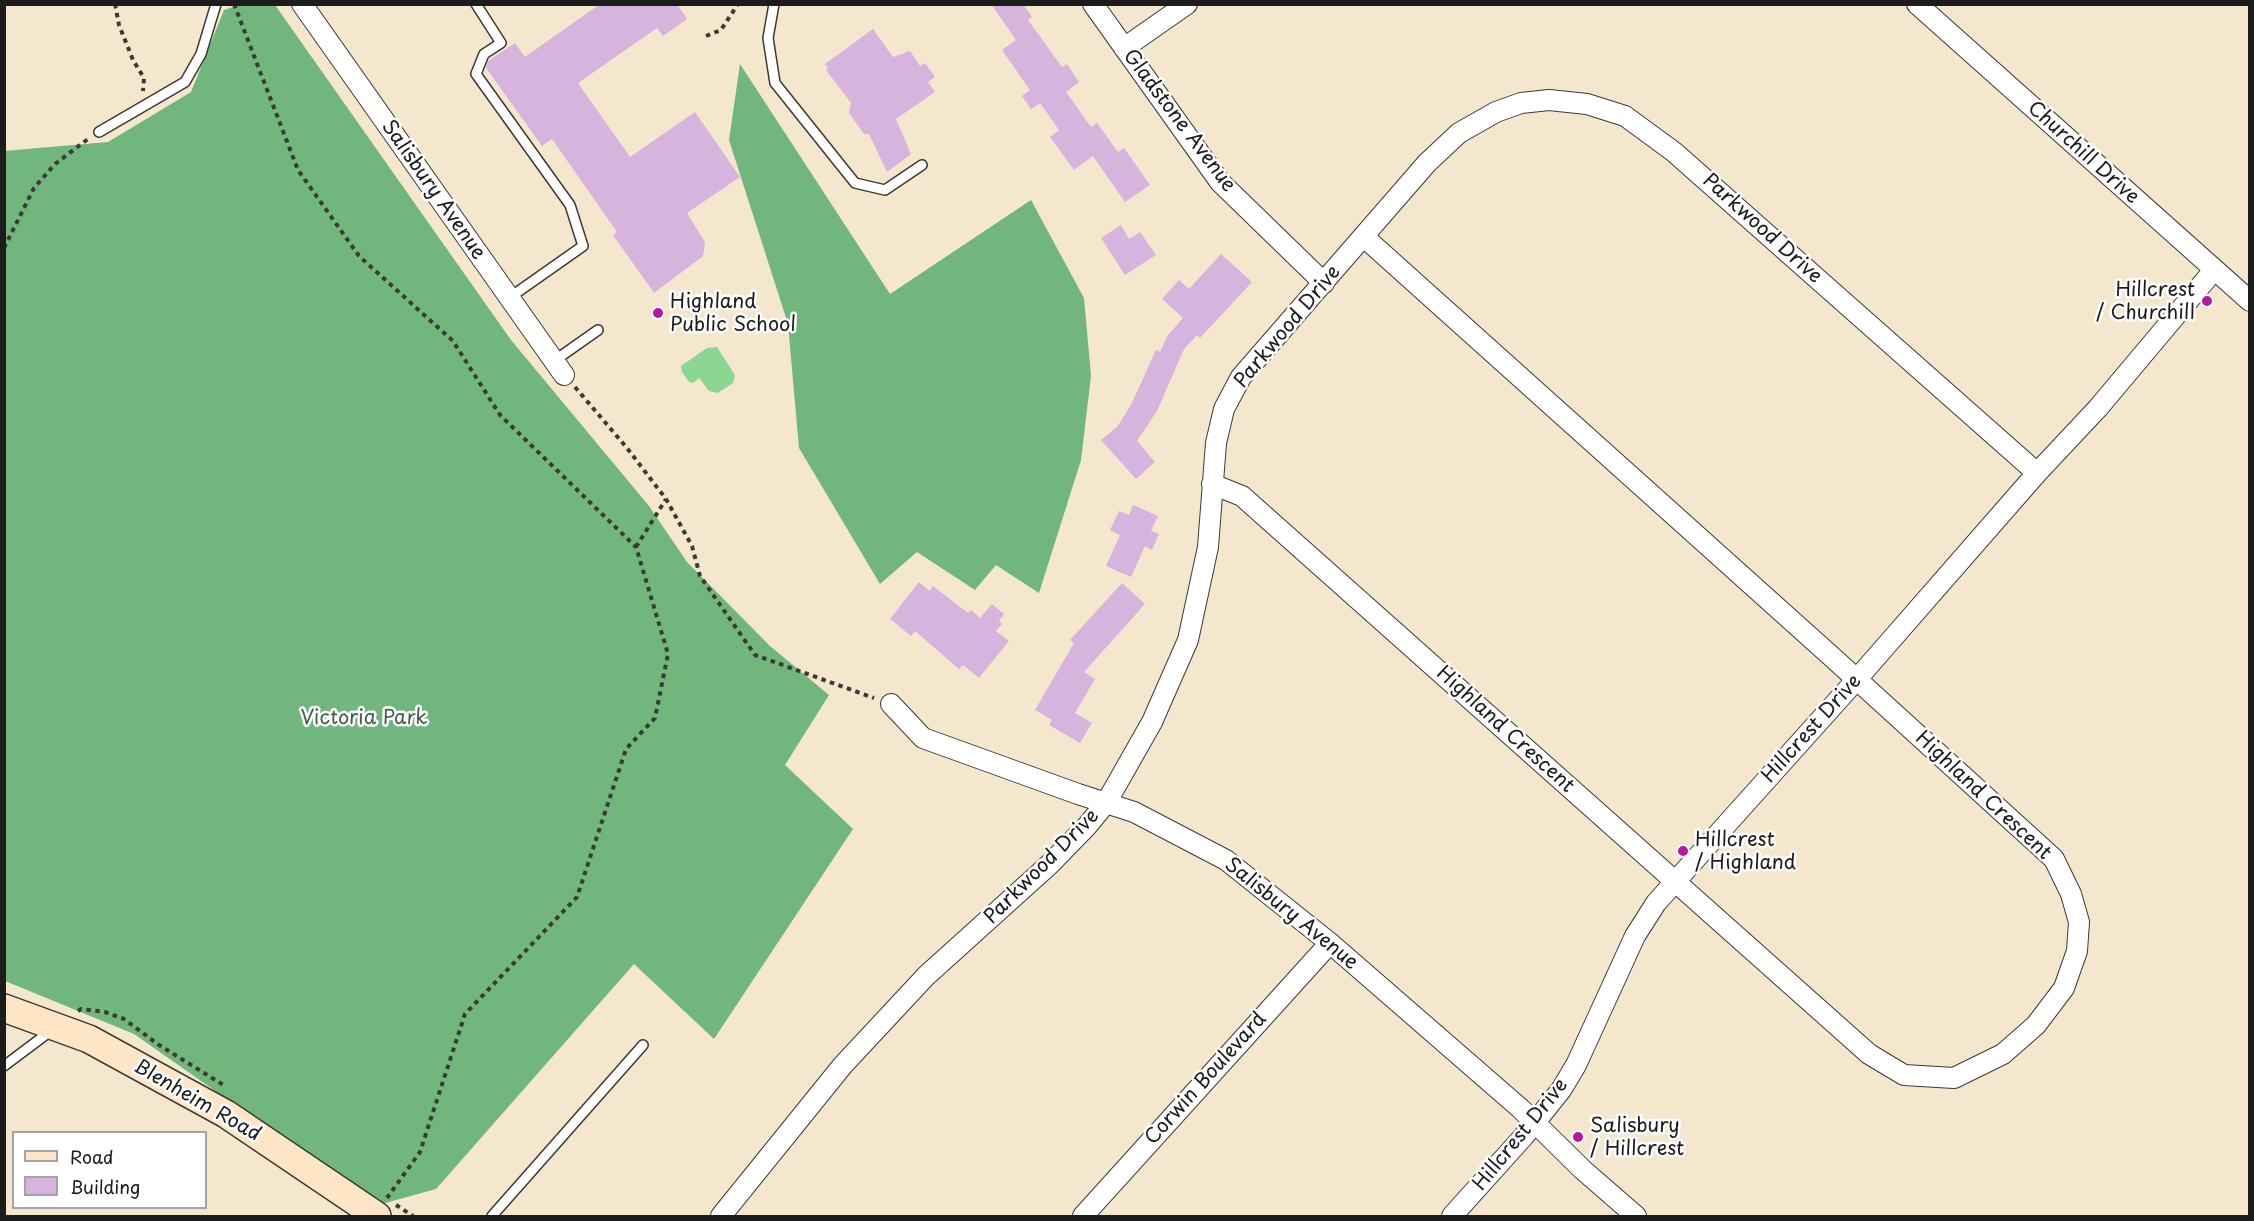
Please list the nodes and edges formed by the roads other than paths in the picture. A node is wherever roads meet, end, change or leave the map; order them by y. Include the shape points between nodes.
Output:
1 (216, 4) edge
2 (302, 4) edge
3 (476, 4) edge
4 (774, 4) edge
5 (1093, 4) edge
6 (1187, 4) edge
7 (1917, 4) edge
8 (1124, 48) junction
9 (99, 132) road end
10 (922, 165) dead end
11 (1364, 237) junction
12 (2214, 270) junction
13 (1324, 282) junction
14 (510, 298) junction
15 (2250, 301) edge
16 (598, 330) dead end
17 (559, 368) joint
18 (2037, 473) junction
19 (1212, 484) junction
20 (1857, 679) junction
21 (891, 704) road end
22 (1106, 803) junction
23 (1674, 882) junction
24 (1330, 943) junction
25 (4, 1008) edge
26 (56, 1027) junction
27 (643, 1045) dead end
28 (4, 1066) edge
29 (1535, 1123) junction
30 (382, 1207) edge
31 (492, 1216) edge
32 (721, 1216) edge
33 (1083, 1216) edge
34 (1452, 1216) edge
35 (1636, 1216) edge

1 - 9 lane via 201,54 185,82
2 - 14 street, Salisbury Avenue
3 - 14 lane via 501,42 484,54 476,74 570,205 583,246
4 - 10 lane via 768,38 775,83 855,183 885,190
5 - 8 street, Gladstone Avenue
6 - 8 street
7 - 12 street, Churchill Drive
8 - 13 street, Gladstone Avenue via 1220,182
11 - 13 street, Parkwood Drive
11 - 18 street, Parkwood Drive via 1427,163 1459,133 1496,112 1521,103 1549,100 1587,104 1625,116 1674,152
11 - 20 street, Highland Crescent
12 - 15 street, Churchill Drive
12 - 18 street, Hillcrest Drive via 2098,408
13 - 19 street, Parkwood Drive via 1241,377 1224,409
14 - 17 street, Salisbury Avenue
16 - 17 lane
18 - 20 street, Hillcrest Drive
19 - 22 street, Parkwood Drive via 1208,547 1188,640 1152,722
19 - 23 street, Highland Crescent via 1242,496
20 - 23 street, Hillcrest Drive
20 - 23 street, Highland Crescent via 2054,859 2079,922 2077,951 2064,988 2036,1025 2003,1054 1954,1078 1904,1075 1869,1054
21 - 22 street, Salisbury Avenue via 922,738
22 - 24 street, Salisbury Avenue via 1134,812 1226,860
22 - 32 street, Parkwood Drive via 1050,864 926,976 843,1065
23 - 29 street, Hillcrest Drive via 1645,917 1576,1065
24 - 29 street, Salisbury Avenue
24 - 33 street, Corwin Boulevard
25 - 26 main road, Blenheim Road
26 - 28 lane
26 - 30 main road, Blenheim Road via 89,1039 226,1114
27 - 31 lane
29 - 34 street, Hillcrest Drive
29 - 35 street, Salisbury Avenue

